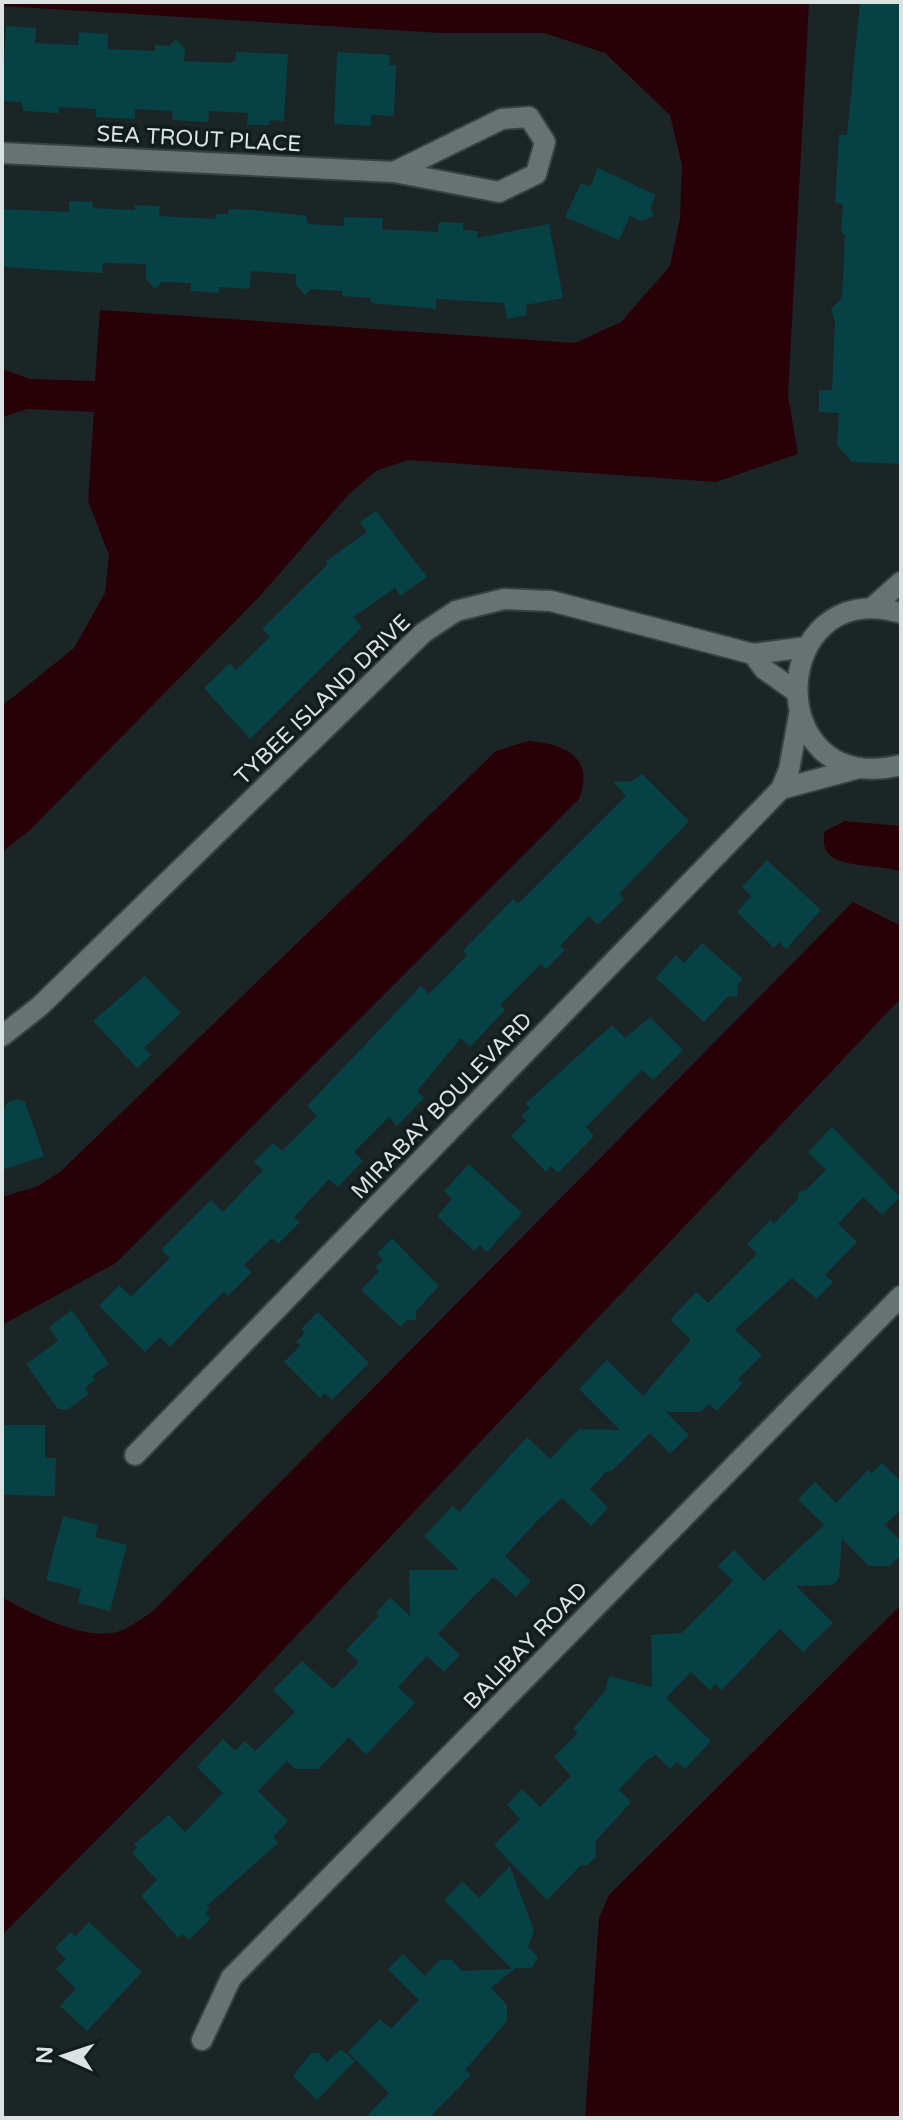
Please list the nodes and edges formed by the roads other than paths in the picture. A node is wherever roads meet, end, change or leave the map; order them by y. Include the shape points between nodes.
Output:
1 (2, 153) edge
2 (394, 172) junction
3 (901, 582) edge
4 (872, 608) junction
5 (901, 613) edge
6 (807, 647) junction
7 (753, 654) junction
8 (795, 691) junction
9 (799, 715) junction
10 (901, 765) edge
11 (859, 768) junction
12 (781, 789) junction
13 (2, 1036) edge
14 (901, 1296) edge
15 (135, 1455) dead end
16 (202, 2040) dead end

1 - 2 street, SEA TROUT PLACE
2 - 2 street, SEA TROUT PLACE via 499,192 536,174 545,142 529,117 502,119
3 - 4 street
4 - 5 street
4 - 6 street via 847,613 824,627
6 - 7 street, TYBEE ISLAND DRIVE
6 - 8 street, MIRABAY BOULEVARD
7 - 8 street, TYBEE ISLAND DRIVE
7 - 13 street, TYBEE ISLAND DRIVE via 551,601 504,599 456,611 423,633
8 - 9 street, MIRABAY BOULEVARD
9 - 11 street, MIRABAY BOULEVARD via 833,758
9 - 12 street, MIRABAY BOULEVARD
10 - 11 street
11 - 12 street
12 - 15 street, MIRABAY BOULEVARD
14 - 16 street, BALIBAY ROAD via 231,1978

